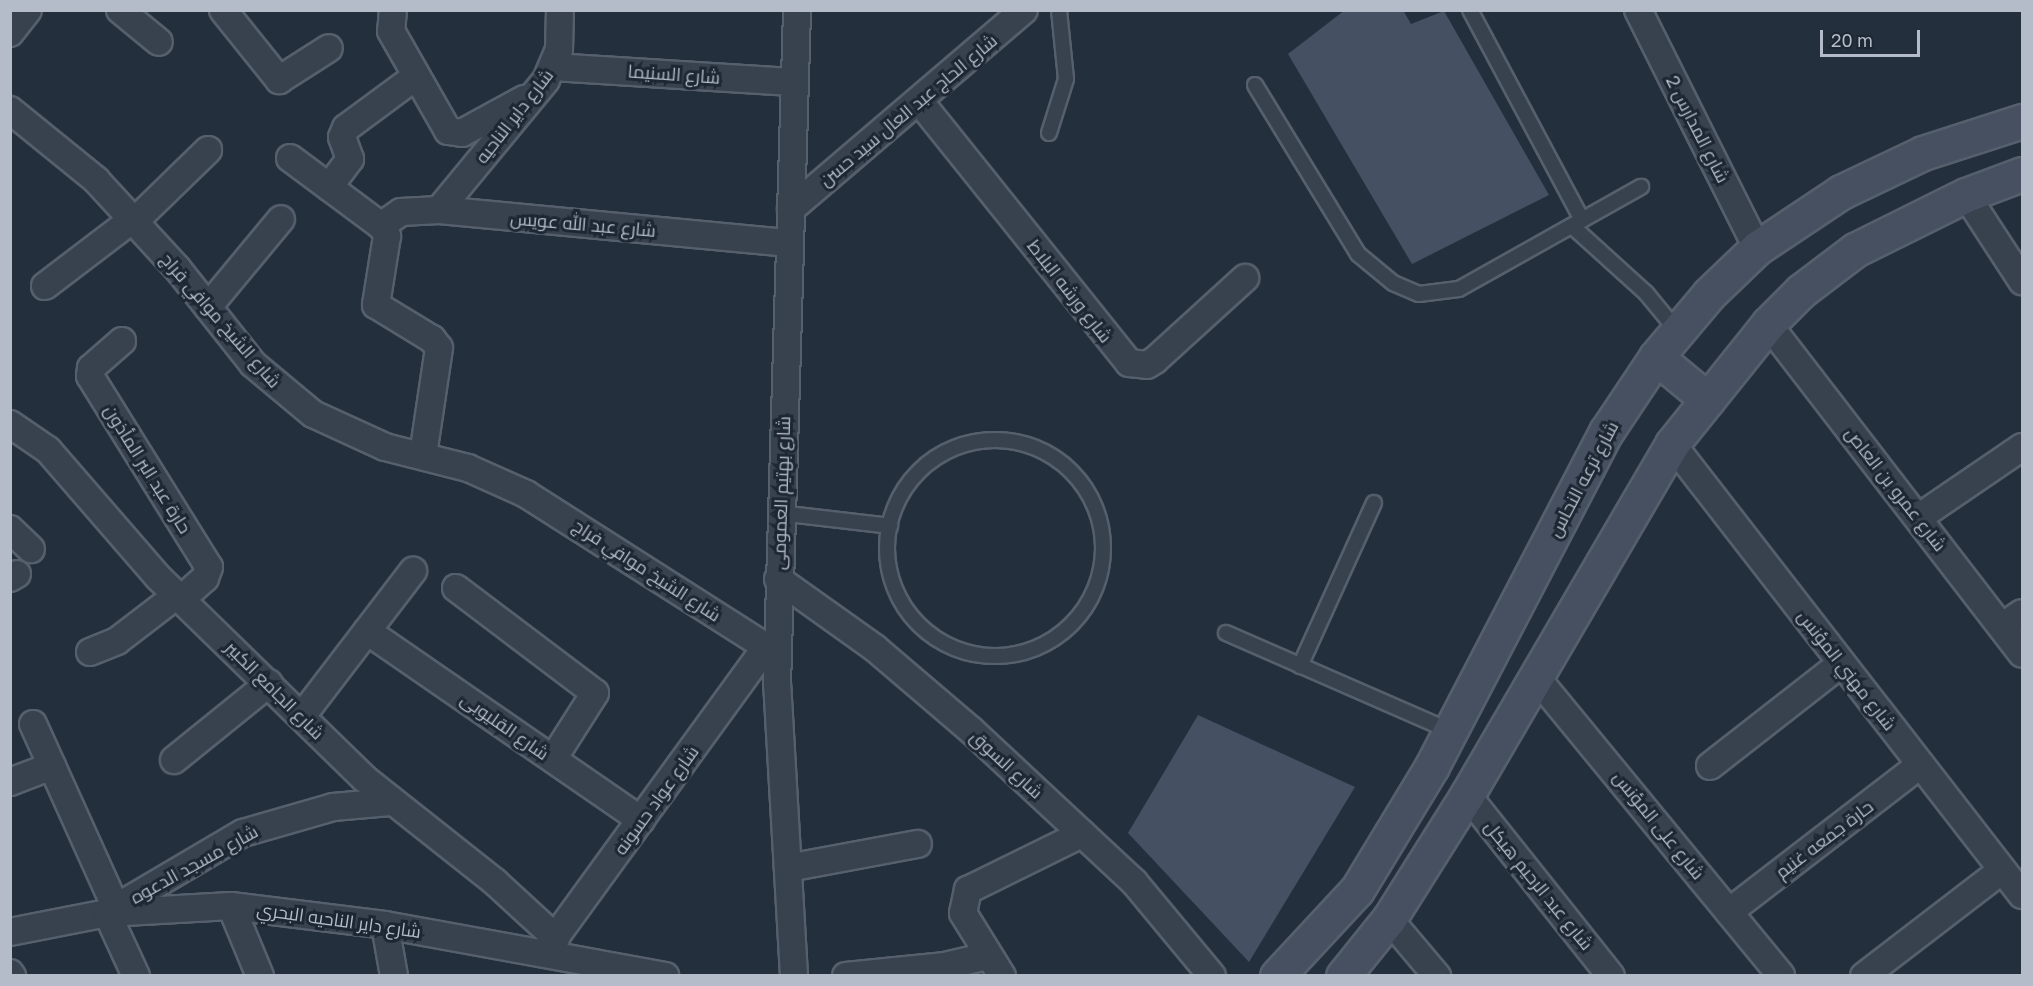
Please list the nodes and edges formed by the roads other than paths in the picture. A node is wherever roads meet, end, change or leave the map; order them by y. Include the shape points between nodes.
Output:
1 (120, 10) edge
2 (223, 10) edge
3 (560, 10) edge
4 (797, 10) edge
5 (1024, 10) edge
6 (1059, 10) edge
7 (1470, 10) edge
8 (1638, 10) edge
9 (392, 21) edge
10 (159, 42) dead end
11 (329, 48) dead end
12 (554, 67) junction
13 (415, 77) junction
14 (795, 82) junction
15 (1255, 85) dead end
16 (537, 92) junction
17 (920, 102) junction
18 (10, 110) edge
19 (2022, 121) edge
20 (1049, 133) dead end
21 (208, 150) dead end
22 (290, 158) dead end
23 (2022, 174) edge
24 (329, 187) junction
25 (1641, 187) dead end
26 (1966, 195) junction
27 (791, 209) junction
28 (438, 210) junction
29 (281, 219) dead end
30 (134, 220) junction
31 (1577, 223) junction
32 (381, 226) junction
33 (789, 243) junction
34 (1757, 248) junction
35 (1245, 279) dead end
36 (2022, 281) edge
37 (45, 286) dead end
38 (208, 307) junction
39 (1768, 324) junction
40 (1678, 332) junction
41 (122, 341) dead end
42 (1656, 357) junction
43 (1708, 400) junction
44 (10, 424) edge
45 (1672, 444) junction
46 (2022, 447) edge
47 (423, 455) junction
48 (1374, 503) dead end
49 (780, 513) junction
50 (1918, 518) junction
51 (890, 526) junction
52 (10, 529) edge
53 (31, 549) dead end
54 (413, 571) dead end
55 (778, 579) junction
56 (456, 588) dead end
57 (180, 597) junction
58 (2012, 620) edge
59 (368, 632) junction
60 (1226, 633) dead end
61 (772, 650) junction
62 (90, 652) dead end
63 (2022, 654) edge
64 (1842, 663) junction
65 (1300, 666) junction
66 (1535, 676) junction
67 (269, 683) junction
68 (302, 716) junction
69 (33, 724) dead end
70 (1450, 731) junction
71 (174, 759) dead end
72 (553, 759) junction
73 (1920, 765) junction
74 (52, 766) junction
75 (1710, 766) dead end
76 (10, 782) edge
77 (1467, 795) junction
78 (390, 801) junction
79 (642, 820) junction
80 (1082, 834) junction
81 (918, 844) dead end
82 (788, 868) junction
83 (2002, 870) junction
84 (2022, 895) edge
85 (231, 906) junction
86 (112, 910) junction
87 (1729, 912) junction
88 (1389, 919) junction
89 (385, 925) junction
90 (10, 932) edge
91 (545, 948) junction
92 (995, 965) edge
93 (136, 975) edge
94 (260, 975) edge
95 (394, 975) edge
96 (558, 975) edge
97 (665, 975) edge
98 (794, 975) edge
99 (846, 975) edge
100 (1212, 975) edge
101 (1276, 975) edge
102 (1343, 975) edge
103 (1437, 975) edge
104 (1611, 975) edge
105 (1781, 975) edge
106 (1864, 975) edge

1 - 10 street
2 - 11 street via 279,81
3 - 12 street, شارع داير الناحيه via 562,32
4 - 14 street, شارع بهتيم العمومى
5 - 17 street, شارع الحاج عبد العال سيد حسن
6 - 20 lane via 1066,79
7 - 31 lane
8 - 34 street, شارع المدارس 2
9 - 13 street
12 - 14 street, شارع السنيما
12 - 16 street, شارع داير الناحيه
13 - 16 street via 443,126 455,133
13 - 24 street via 346,128 342,137 348,165
14 - 27 street, شارع بهتيم العمومى
15 - 31 lane via 1358,254 1406,290 1433,295 1459,289
16 - 28 street, شارع داير الناحيه
17 - 27 street, شارع الحاج عبد العال سيد حسن
17 - 35 street, شارع ورشه البلاط via 1129,363 1148,365 1155,360
18 - 30 street, شارع الشيخ موافي فراج via 57,144
19 - 34 main road, شارع ترعه النحاس via 1923,153 1841,192
21 - 30 street
22 - 24 street
23 - 26 main road
24 - 32 street
25 - 31 lane
26 - 36 street
26 - 39 main road via 1855,250 1801,291
27 - 33 street, شارع بهتيم العمومى
28 - 32 street, شارع عبد الله عويس via 401,212
28 - 33 street, شارع عبد الله عويس
29 - 38 street
30 - 37 street
30 - 38 street, شارع الشيخ موافي فراج
31 - 40 lane via 1646,293
32 - 47 street via 387,236 376,305 432,339 439,348
33 - 49 street, شارع بهتيم العمومى
34 - 40 main road, شارع ترعه النحاس
38 - 47 street, شارع الشيخ موافي فراج via 253,364 313,414 385,447
39 - 43 main road
39 - 50 street, شارع عمرو بن العاص
40 - 42 main road, شارع ترعه النحاس
41 - 57 street, حارة عبد البر المأذون via 91,368 90,376 209,567 206,578
42 - 43 main road
42 - 70 main road, شارع ترعه النحاس via 1606,432
43 - 45 main road
44 - 57 street, شارع الجامع الكبير via 48,450
45 - 64 street, شارع مهني المؤنس
45 - 66 main road
46 - 50 street
47 - 61 street, شارع الشيخ موافي فراج via 468,468 526,494
48 - 65 lane
49 - 51 lane
49 - 55 street, شارع بهتيم العمومى
50 - 58 street, شارع عمرو بن العاص
51 - 51 lane via 890,574 912,618 950,646 973,654 1022,653 1058,635 1081,614 1101,569 1100,521 1079,478 1041,449 1018,442 993,440 947,451 910,482
52 - 53 street
54 - 59 street
55 - 61 street, شارع بهتيم العمومى
55 - 80 street, شارع السوق via 876,649 971,729
56 - 72 street via 595,693
57 - 62 street, حارة عبد البر المأذون via 117,640
57 - 67 street, شارع الجامع الكبير
58 - 63 street, شارع عمرو بن العاص
59 - 68 street
59 - 72 street, شارع القليوبى
60 - 65 lane
61 - 79 street, شارع عواد حسونه
61 - 82 street, شارع بهتيم العمومى
64 - 73 street, شارع مهني المؤنس
64 - 75 street
65 - 70 lane
66 - 77 main road
66 - 87 street, شارع على المؤنس
67 - 68 street, شارع الجامع الكبير
67 - 71 street
68 - 78 street, شارع الجامع الكبير
69 - 74 street
70 - 101 main road, شارع ترعه النحاس via 1357,890
72 - 79 street, شارع القليوبى
73 - 83 street, شارع مهني المؤنس
73 - 87 street, حارة جمعه غنيم
74 - 76 street
74 - 86 street
77 - 88 main road
77 - 104 street, شارع عبد الرحيم هيكل
78 - 86 street, شارع مسجد الدعوه via 333,807 280,819 217,847
78 - 91 street, شارع الجامع الكبير via 495,882
79 - 91 street, شارع عواد حسونه
80 - 92 street via 968,890 963,913
80 - 100 street, شارع السوق via 1134,882
81 - 82 street
82 - 98 street, شارع بهتيم العمومى
83 - 84 street, شارع مهني المؤنس
83 - 106 street
85 - 86 street, شارع داير الناحيه البحري
85 - 89 street, شارع داير الناحيه البحري
85 - 94 street
86 - 90 street, شارع داير الناحيه البحري
86 - 93 street
87 - 105 street, شارع على المؤنس
88 - 102 main road
88 - 103 street
89 - 91 street, شارع داير الناحيه البحري
89 - 95 street
91 - 96 street, شارع الجامع الكبير
91 - 97 street, شارع داير الناحيه البحري
92 - 99 street

